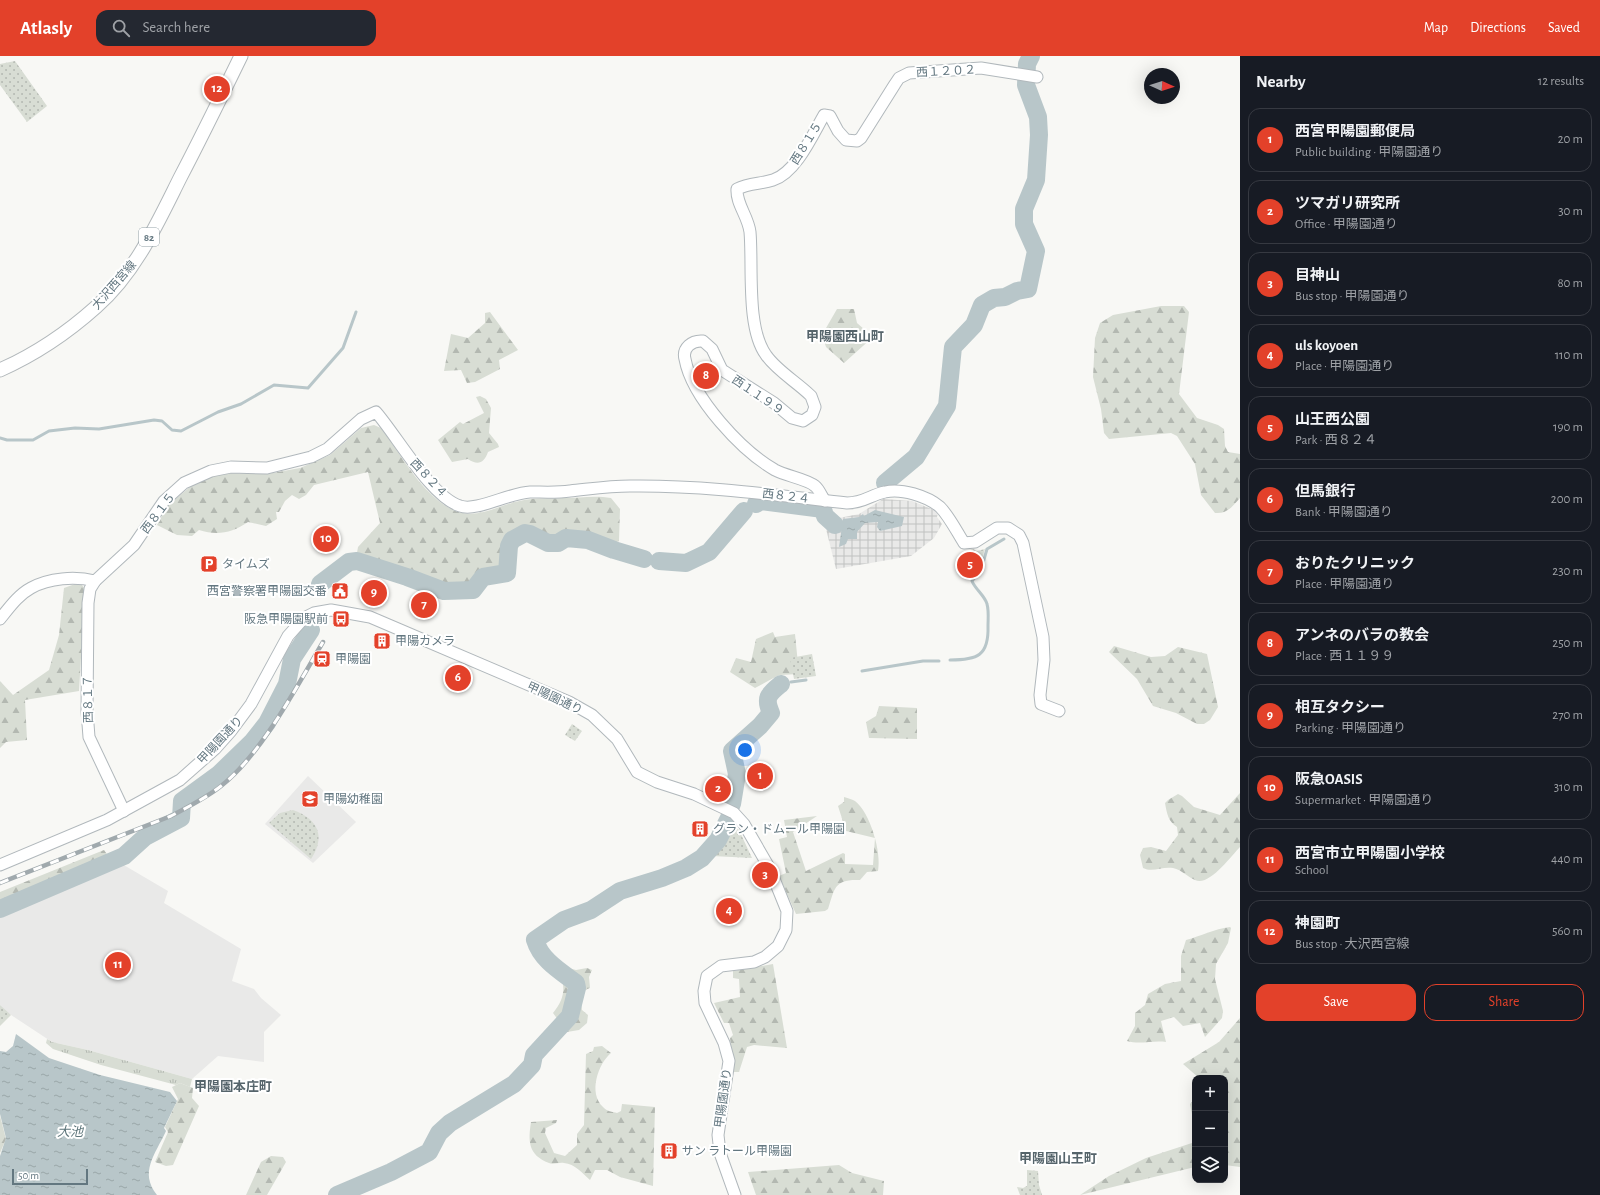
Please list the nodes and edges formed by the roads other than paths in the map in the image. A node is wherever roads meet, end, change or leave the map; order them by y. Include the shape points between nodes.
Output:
1 (241, 56) edge
2 (1029, 76) dead end
3 (830, 116) joint
4 (737, 189) joint
5 (0, 370) edge
6 (376, 412) joint
7 (825, 501) junction
8 (94, 581) junction
9 (0, 619) edge
10 (1059, 711) dead end
11 (124, 811) junction
12 (0, 865) edge
13 (735, 1195) edge

1 - 5 main road, 大沢西宮線 / 82 via 163,212 126,274 97,307 54,342
2 - 3 street, 西１２０２ via 981,68 909,73 894,84 866,133 857,141 842,137
3 - 4 street, 西８１５ via 824,115 794,165 781,177
4 - 7 street, 西１１９９ via 736,197 749,223 752,250 752,306 762,348 773,363 811,396 814,400 814,411 810,418 802,421 792,418 774,403 722,370 712,349 703,341 689,345 684,359 697,391 742,446 778,472 815,486
6 - 7 street, 西８２４ via 418,469 443,495 466,508 522,493 569,492 631,486 756,492
6 - 8 street, 西８１５ via 362,419 327,449 304,459 267,468 231,467 211,471 184,483 164,501 134,545
7 - 10 street, 西８２４ via 859,503 884,492 903,491 929,500 940,508 964,543 975,542 997,528 1008,528 1019,535 1027,554 1043,637 1041,704
8 - 9 street via 83,578 58,580 31,588
8 - 11 street, 西８１７ via 88,603 89,737
11 - 12 street, 甲陽園通り
11 - 13 street, 甲陽園通り via 180,780 215,749 242,716 288,636 304,618 314,613 337,611 370,617 569,702 592,716 617,739 637,772 734,813 744,824 770,869 787,911 786,930 778,946 754,962 721,966 707,976 704,991 705,1003 724,1043 728,1061 718,1135 720,1153

